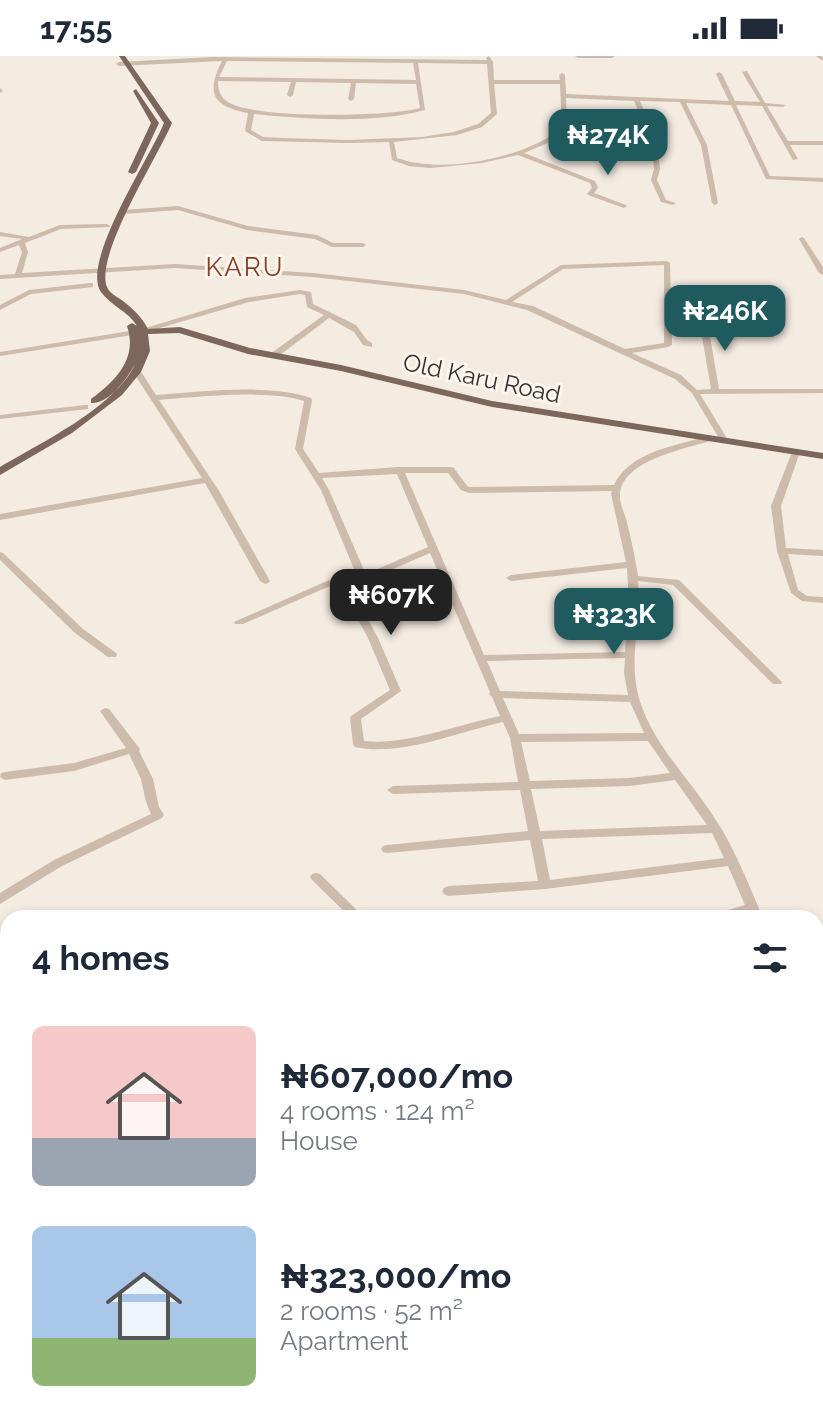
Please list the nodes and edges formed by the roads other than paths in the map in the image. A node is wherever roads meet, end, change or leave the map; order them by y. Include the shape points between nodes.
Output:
1 (114, 56) edge
2 (578, 56) edge
3 (612, 56) edge
4 (168, 58) edge
5 (333, 58) edge
6 (225, 59) junction
7 (489, 59) edge
8 (123, 61) edge
9 (415, 61) junction
10 (745, 72) dead end
11 (719, 74) dead end
12 (216, 79) junction
13 (294, 80) junction
14 (354, 81) junction
15 (417, 82) junction
16 (492, 82) junction
17 (290, 95) dead end
18 (564, 96) junction
19 (351, 99) dead end
20 (636, 99) junction
21 (683, 102) junction
22 (730, 103) junction
23 (763, 104) junction
24 (783, 105) dead end
25 (251, 112) junction
26 (391, 139) junction
27 (787, 143) junction
28 (823, 143) edge
29 (516, 152) junction
30 (795, 159) dead end
31 (141, 164) junction
32 (823, 180) edge
33 (673, 203) dead end
34 (715, 203) dead end
35 (624, 206) dead end
36 (123, 212) junction
37 (107, 226) junction
38 (0, 234) edge
39 (33, 239) junction
40 (802, 239) dead end
41 (22, 244) junction
42 (363, 245) dead end
43 (0, 250) edge
44 (96, 271) junction
45 (823, 273) edge
46 (18, 276) junction
47 (0, 277) edge
48 (90, 285) junction
49 (510, 300) junction
50 (0, 308) edge
51 (326, 317) junction
52 (703, 319) dead end
53 (141, 331) junction
54 (369, 345) dead end
55 (627, 351) junction
56 (0, 354) edge
57 (273, 356) junction
58 (137, 372) junction
59 (823, 391) edge
60 (695, 392) junction
61 (715, 392) junction
62 (153, 398) junction
63 (85, 407) junction
64 (0, 417) edge
65 (711, 438) junction
66 (724, 440) junction
67 (796, 452) junction
68 (823, 456) edge
69 (0, 461) edge
70 (398, 470) junction
71 (0, 472) edge
72 (315, 476) junction
73 (205, 480) junction
74 (616, 488) junction
75 (0, 517) edge
76 (433, 548) junction
77 (782, 551) junction
78 (823, 553) edge
79 (0, 555) edge
80 (629, 565) junction
81 (511, 578) dead end
82 (633, 578) junction
83 (265, 581) dead end
84 (823, 600) edge
85 (239, 622) dead end
86 (112, 655) dead end
87 (631, 655) junction
88 (480, 658) junction
89 (777, 682) dead end
90 (494, 694) junction
91 (634, 699) junction
92 (105, 711) dead end
93 (505, 718) junction
94 (652, 737) junction
95 (515, 738) junction
96 (134, 749) junction
97 (5, 776) dead end
98 (676, 776) junction
99 (523, 783) junction
100 (393, 790) dead end
101 (715, 829) junction
102 (534, 835) junction
103 (387, 849) dead end
104 (731, 861) junction
105 (316, 877) dead end
106 (545, 885) junction
107 (448, 891) dead end
108 (0, 899) edge
109 (351, 910) edge
110 (754, 910) edge

1 - 8 main road
2 - 3 street
4 - 6 street
4 - 8 street
5 - 6 street
5 - 9 street
6 - 12 street
7 - 9 street
7 - 16 street
8 - 31 main road via 155,120
8 - 31 main road via 168,123
9 - 15 street
10 - 23 street
11 - 22 street
12 - 13 street
12 - 25 street via 221,100
13 - 14 street
13 - 17 street
14 - 15 street
14 - 19 street
15 - 25 street via 423,104 417,113
16 - 18 street via 563,79
16 - 26 street via 491,120 453,135
18 - 20 street
18 - 29 street via 563,132
20 - 21 street
20 - 33 street via 654,142 655,186 663,201
21 - 22 street
21 - 34 street via 704,145
22 - 23 street
22 - 32 street via 768,178
23 - 24 street
23 - 27 street
25 - 26 street via 248,131 262,139
26 - 29 street via 394,159 413,166 461,165
27 - 28 street
27 - 30 street
29 - 35 street via 593,182 590,194
31 - 36 main road
31 - 37 main road
36 - 42 street via 178,208 247,228 317,237 332,245
36 - 44 main road
37 - 39 street via 60,227
37 - 44 main road
38 - 39 street
39 - 41 street
40 - 45 street
41 - 43 street
41 - 46 street
44 - 46 street
44 - 48 main road
44 - 49 street via 175,266 313,275
44 - 53 main road via 104,290 130,312
46 - 47 street
48 - 50 street via 29,292
48 - 53 main road
49 - 55 street
49 - 55 street via 561,267 667,263 668,345
51 - 53 street via 310,305 308,294 296,292
51 - 54 street via 354,328
51 - 57 street
52 - 61 street
53 - 56 street
53 - 57 main road, Old Karu Road via 184,331
53 - 58 main road via 142,362
53 - 63 main road via 127,370
55 - 60 street via 678,377
57 - 65 main road, Old Karu Road via 492,404
58 - 62 street
58 - 71 main road via 107,404
59 - 61 street
60 - 61 street
60 - 66 street
62 - 72 street via 221,393 305,397 299,449
62 - 73 street
63 - 64 street
63 - 69 main road
65 - 66 main road, Old Karu Road
65 - 74 street via 645,458
66 - 67 main road, Old Karu Road
67 - 68 main road, Old Karu Road
67 - 77 street via 776,506
70 - 72 street
70 - 74 street via 451,470 469,490
70 - 76 street
72 - 85 street via 359,570
73 - 75 street
73 - 83 street
74 - 80 street
76 - 88 street
76 - 93 street via 376,573 368,584 348,592 396,691 355,718 359,744 414,739
77 - 78 street
77 - 84 street via 794,591 805,599
79 - 86 street via 79,631
80 - 81 street
80 - 82 street
82 - 87 street
82 - 89 street via 676,582
87 - 88 street
87 - 91 street
88 - 90 street
90 - 91 street
90 - 93 street
91 - 94 street
92 - 96 street
93 - 95 street
94 - 95 street
94 - 98 street
95 - 99 street
96 - 97 street via 58,771
96 - 108 street via 158,815 82,850
98 - 99 street
98 - 101 street
99 - 100 street
99 - 102 street
101 - 102 street
101 - 104 street
102 - 103 street
102 - 106 street
104 - 106 street
104 - 110 street
105 - 109 street
106 - 107 street

